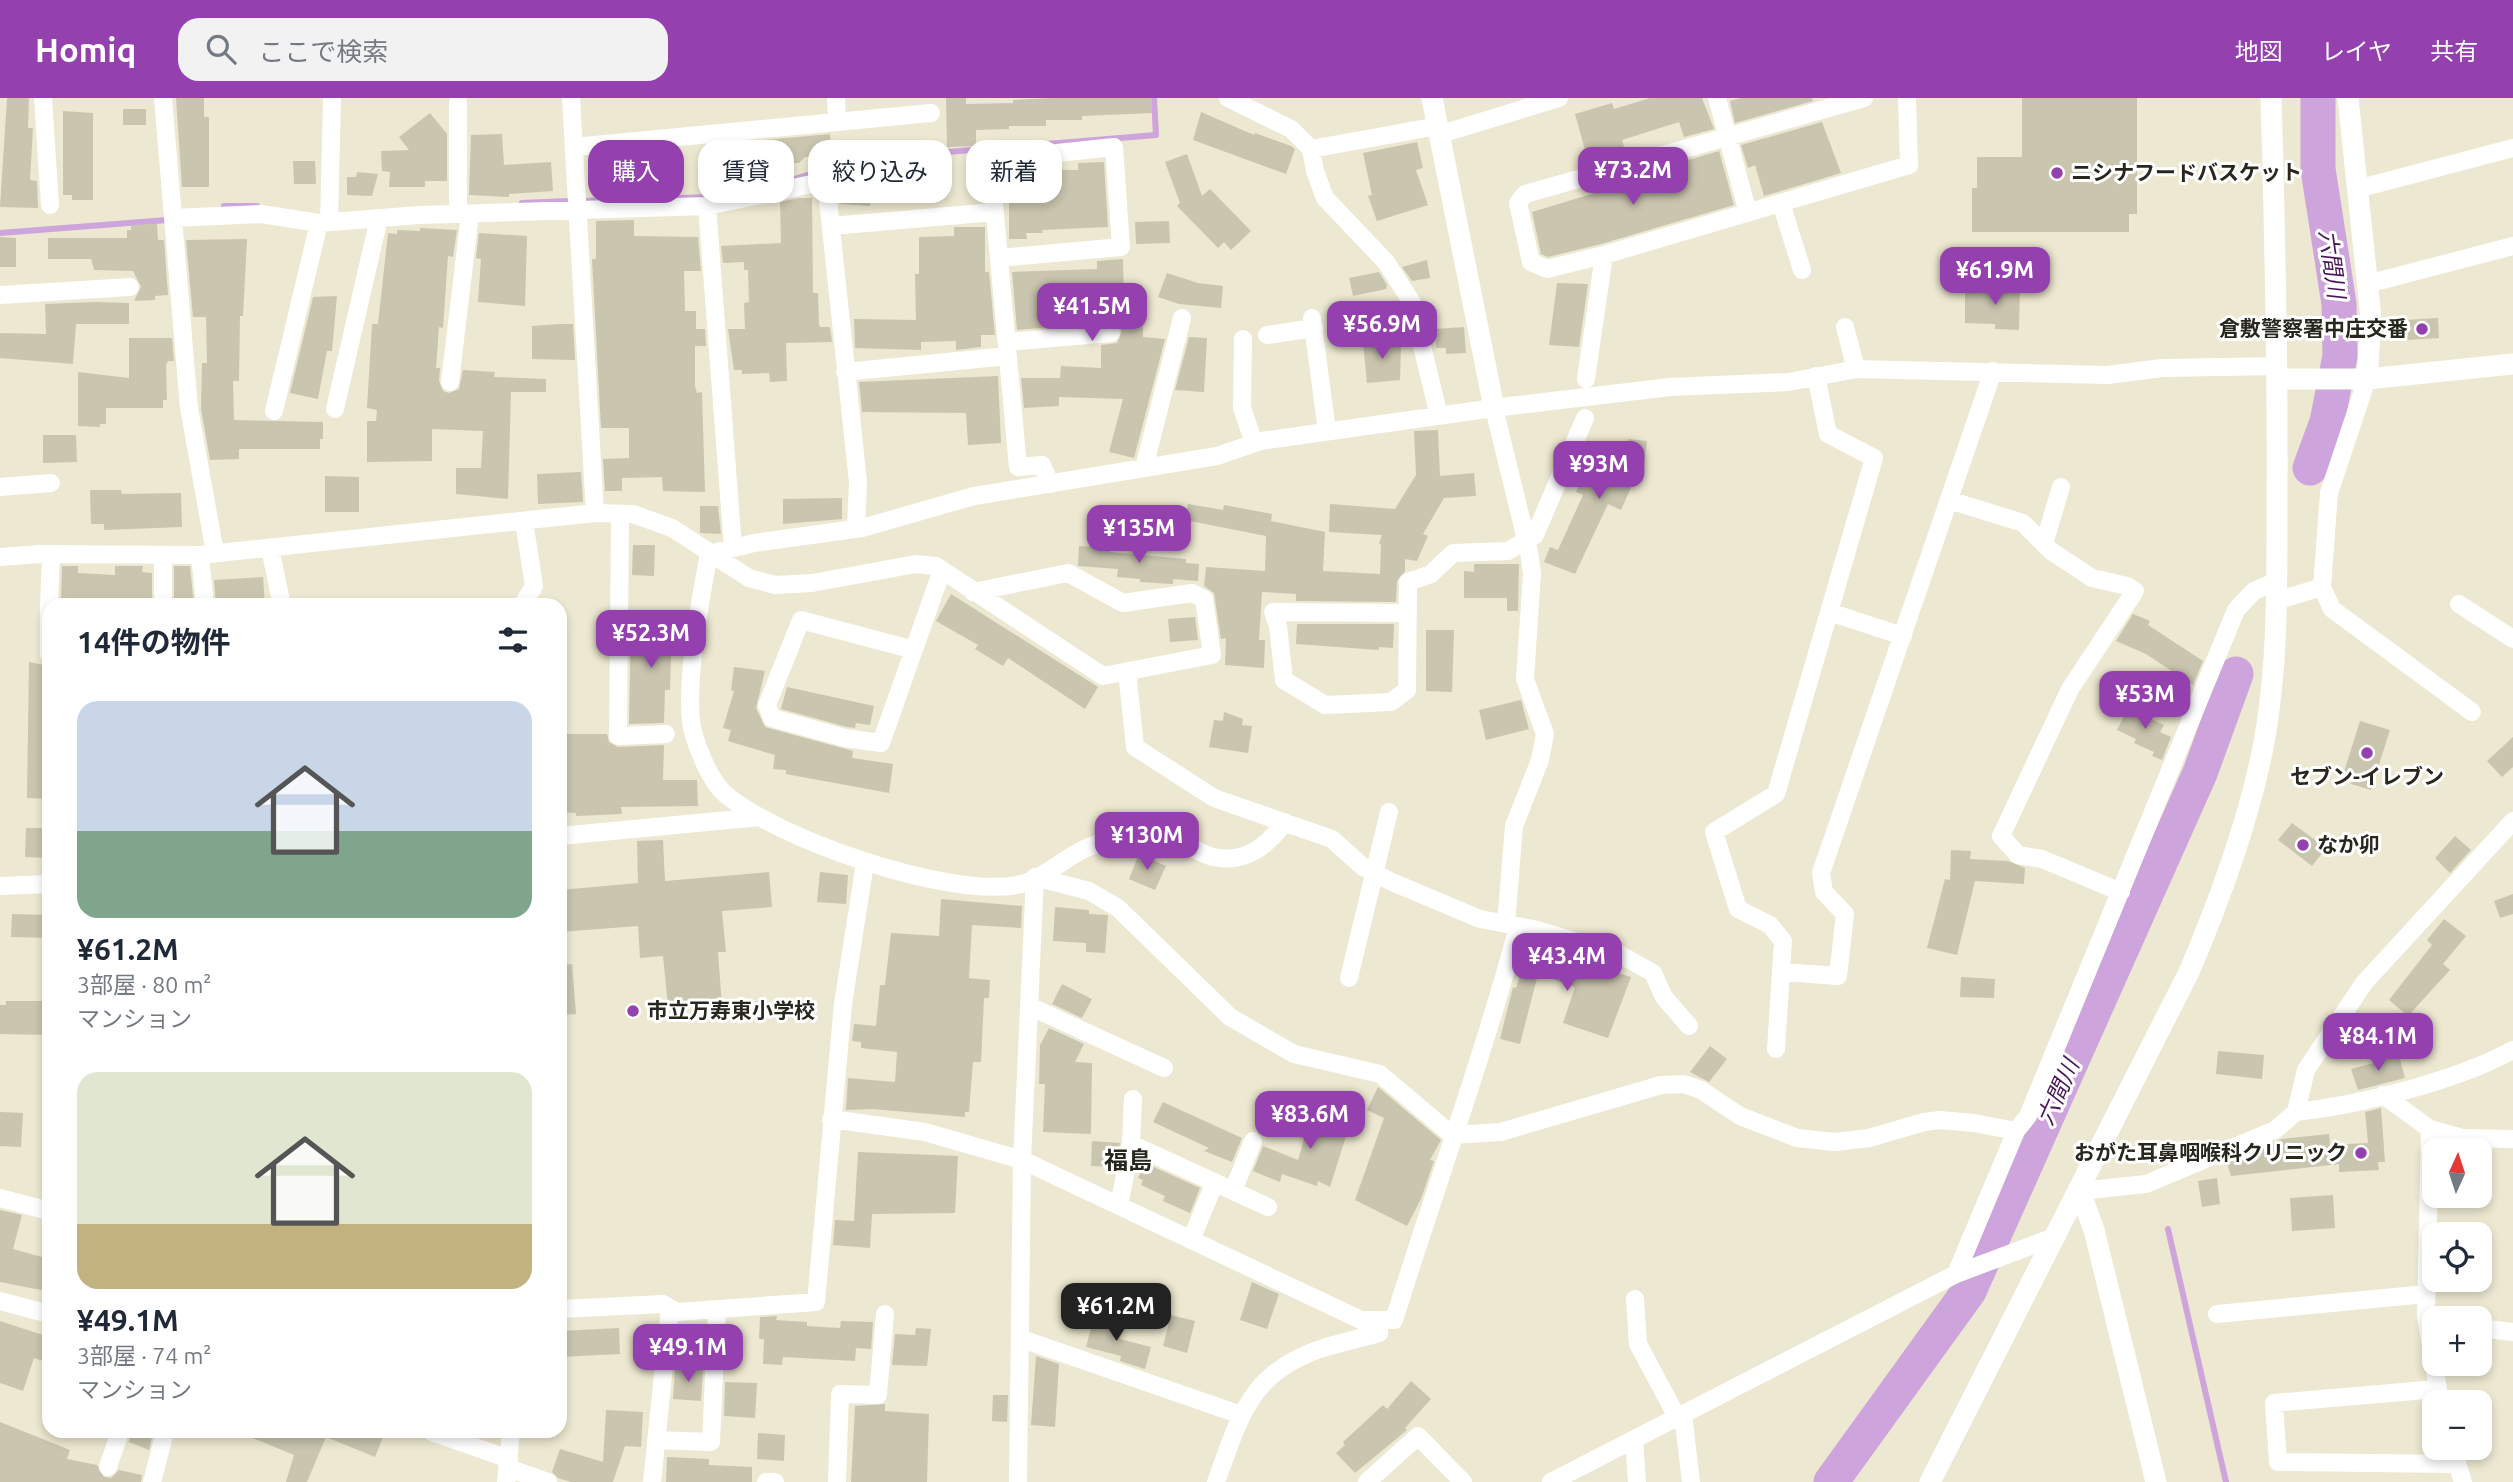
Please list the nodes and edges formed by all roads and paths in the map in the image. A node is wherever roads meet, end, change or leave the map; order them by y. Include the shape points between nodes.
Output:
1 (43, 98) edge
2 (163, 98) edge
3 (332, 98) edge
4 (571, 98) edge
5 (836, 98) edge
6 (1228, 98) edge
7 (1432, 98) edge
8 (1559, 98) edge
9 (1717, 98) edge
10 (1864, 98) edge
11 (1908, 98) edge
12 (2271, 98) edge
13 (2348, 98) edge
14 (458, 103) dead end
15 (931, 113) dead end
16 (837, 120) junction
17 (1439, 130) junction
18 (1728, 136) junction
19 (574, 147) junction
20 (2513, 148) edge
21 (1311, 149) junction
22 (2357, 189) junction
23 (1781, 203) junction
24 (50, 205) dead end
25 (707, 206) junction
26 (577, 210) junction
27 (995, 212) junction
28 (1748, 213) junction
29 (464, 214) junction
30 (173, 218) junction
31 (379, 218) junction
32 (324, 222) junction
33 (831, 226) junction
34 (2513, 246) edge
35 (1604, 255) junction
36 (999, 258) junction
37 (1802, 270) dead end
38 (2367, 284) junction
39 (130, 287) dead end
40 (0, 295) edge
41 (1182, 318) dead end
42 (1845, 327) dead end
43 (1111, 333) dead end
44 (1266, 335) dead end
45 (1243, 338) dead end
46 (1007, 349) junction
47 (2513, 364) edge
48 (1856, 369) junction
49 (1993, 371) junction
50 (845, 372) junction
51 (2279, 373) junction
52 (1816, 376) junction
53 (1587, 379) dead end
54 (2360, 379) junction
55 (450, 382) dead end
56 (1494, 408) junction
57 (335, 410) dead end
58 (274, 411) dead end
59 (1439, 416) junction
60 (1586, 418) dead end
61 (1327, 431) junction
62 (1254, 443) junction
63 (1144, 468) junction
64 (51, 483) dead end
65 (1050, 484) junction
66 (0, 487) edge
67 (2061, 487) dead end
68 (1949, 500) junction
69 (595, 513) junction
70 (620, 514) junction
71 (524, 521) junction
72 (856, 528) junction
73 (1527, 542) junction
74 (2044, 544) junction
75 (270, 548) junction
76 (733, 548) junction
77 (51, 554) junction
78 (208, 554) junction
79 (709, 554) junction
80 (163, 555) junction
81 (0, 558) edge
82 (942, 570) junction
83 (2322, 587) junction
84 (2276, 591) junction
85 (973, 592) junction
86 (49, 598) edge
87 (163, 598) edge
88 (205, 598) edge
89 (280, 598) edge
90 (527, 598) edge
91 (2459, 604) dead end
92 (1829, 612) junction
93 (1408, 613) junction
94 (1903, 636) junction
95 (2513, 639) edge
96 (914, 650) junction
97 (1127, 671) junction
98 (2472, 712) dead end
99 (666, 734) dead end
100 (1389, 812) dead end
101 (760, 817) junction
102 (2513, 821) edge
103 (1285, 822) junction
104 (567, 835) edge
105 (865, 863) junction
106 (1374, 872) junction
107 (1035, 877) junction
108 (42, 884) edge
109 (0, 886) edge
110 (2122, 892) junction
111 (1512, 925) junction
112 (1782, 972) junction
113 (1349, 978) dead end
114 (1029, 1006) junction
115 (1689, 1026) dead end
116 (1776, 1049) dead end
117 (2513, 1050) edge
118 (1164, 1068) dead end
119 (2383, 1095) junction
120 (1133, 1098) dead end
121 (2296, 1112) junction
122 (831, 1119) junction
123 (2430, 1129) junction
124 (2016, 1131) junction
125 (1452, 1135) junction
126 (2513, 1139) edge
127 (1253, 1141) dead end
128 (1131, 1144) junction
129 (1021, 1160) junction
130 (1215, 1182) junction
131 (1233, 1191) junction
132 (2080, 1191) junction
133 (0, 1198) edge
134 (1119, 1206) junction
135 (1268, 1207) dead end
136 (42, 1209) edge
137 (2057, 1236) junction
138 (1191, 1240) junction
139 (1961, 1273) junction
140 (2427, 1294) junction
141 (1635, 1299) dead end
142 (0, 1301) edge
143 (2429, 1306) edge
144 (670, 1308) junction
145 (567, 1309) edge
146 (718, 1310) junction
147 (42, 1312) edge
148 (885, 1314) dead end
149 (2217, 1314) dead end
150 (1379, 1320) junction
151 (2492, 1329) edge
152 (2513, 1332) edge
153 (1022, 1339) junction
154 (2422, 1397) edge
155 (1241, 1415) junction
156 (1680, 1416) junction
157 (118, 1438) edge
158 (164, 1438) edge
159 (444, 1438) edge
160 (510, 1438) edge
161 (1634, 1439) junction
162 (656, 1440) junction
163 (2422, 1457) edge
164 (2455, 1460) edge
165 (108, 1467) dead end
166 (507, 1470) edge
167 (152, 1482) edge
168 (548, 1482) edge
169 (652, 1482) edge
170 (766, 1482) edge
171 (775, 1482) edge
172 (837, 1482) edge
173 (1018, 1482) edge
174 (1216, 1482) edge
175 (1367, 1482) edge
176 (1463, 1482) edge
177 (1550, 1482) edge
178 (1637, 1482) edge
179 (1691, 1482) edge
180 (1930, 1482) edge
181 (2156, 1482) edge
182 (2463, 1482) edge

1 - 24 street
2 - 30 street
3 - 32 street
4 - 19 street
5 - 16 street
6 - 21 street via 1291,129
7 - 17 street
8 - 17 street
9 - 18 street
10 - 18 street
11 - 23 street via 1909,165
12 - 51 street
13 - 22 street
14 - 29 street
15 - 16 street
16 - 19 street
17 - 21 street
17 - 56 street
18 - 28 street
18 - 35 street via 1525,194 1518,203 1531,262 1547,269
19 - 26 street
20 - 22 street
21 - 59 street via 1325,198 1386,262 1411,301
22 - 38 street
23 - 28 street
23 - 37 street
25 - 26 street
25 - 33 street via 826,181
25 - 76 street
26 - 29 street
26 - 69 street
27 - 33 street
27 - 36 street
27 - 36 street via 990,160 1114,148 1121,247
28 - 35 street
29 - 31 street
29 - 55 street
30 - 32 street via 261,214
30 - 78 street via 189,408
31 - 32 street
31 - 57 street
32 - 58 street
33 - 50 street
34 - 38 street
35 - 53 street
36 - 46 street
38 - 54 street via 2371,318
39 - 40 street
41 - 63 street
42 - 48 street
43 - 46 street
44 - 61 street via 1313,323
45 - 62 street via 1242,408
46 - 50 street
46 - 65 street via 1018,467 1042,465
47 - 54 street
48 - 49 street
48 - 52 street
49 - 51 street via 2108,375 2162,368
49 - 68 street
50 - 72 street via 858,482
51 - 54 street
51 - 84 street
52 - 56 street
52 - 92 street via 1828,434 1874,458
54 - 83 street via 2329,493
56 - 59 street
56 - 73 street
59 - 61 street
60 - 73 street via 1535,535
61 - 62 street
62 - 63 street via 1217,456
63 - 65 street
64 - 66 street
65 - 72 street via 974,496
67 - 74 street
68 - 74 street via 2024,523
68 - 94 street
69 - 70 street
69 - 71 street
70 - 79 street via 672,528
70 - 99 street via 618,736
71 - 75 street
71 - 90 street via 534,586
72 - 76 street
73 - 93 street via 1507,551 1452,553 1431,574 1408,582
73 - 111 street via 1532,573 1525,678 1545,734 1540,760 1514,826
74 - 110 street via 2092,578 2135,591 2070,689 2001,836 2018,855 2042,859
75 - 78 street
75 - 89 street
76 - 79 street
77 - 80 street
77 - 81 street
77 - 86 street
78 - 80 street
78 - 88 street
79 - 82 street via 749,578 775,585 916,564
79 - 101 street via 690,701 693,731 722,792
80 - 87 street
82 - 85 street
82 - 96 street
83 - 84 street
83 - 98 street via 2332,609
84 - 110 street via 2254,591 2236,610
84 - 132 street via 2271,698 2242,830 2189,972
85 - 97 street via 1103,676
85 - 97 street via 1068,573 1123,603 1192,593 1204,599 1212,655
91 - 95 street
92 - 94 street
92 - 112 street via 1776,794 1714,832 1738,909 1770,925 1783,941
93 - 93 street via 1407,690 1391,702 1325,705 1284,680 1273,612
94 - 112 street via 1821,873 1824,892 1845,914 1838,976
96 - 96 street via 881,743 772,718 767,705 800,620
97 - 103 street via 1135,747 1214,798
100 - 106 street
101 - 104 street
101 - 105 street
102 - 121 street via 2364,984 2306,1070
103 - 106 street via 1332,839
103 - 107 street via 1269,843 1233,858 1214,858 1161,841 1123,839 1096,842
105 - 107 street via 946,884 1017,886
105 - 122 street
106 - 111 street via 1480,919
106 - 113 street
107 - 114 street
107 - 125 street via 1089,891 1118,908 1230,1017 1294,1054 1380,1073
108 - 109 street
110 - 124 street via 2028,1116
111 - 115 street via 1621,955 1653,973 1664,997
111 - 125 street via 1487,1042
112 - 116 street
114 - 118 street
114 - 129 street
117 - 119 street via 2487,1064
119 - 121 street via 2342,1107
119 - 123 street
120 - 128 street
121 - 132 street via 2275,1130 2146,1184
122 - 129 street via 925,1132
122 - 146 street via 816,1302
123 - 126 street via 2462,1138
123 - 140 street
124 - 125 street via 1940,1120 1869,1138 1835,1142 1797,1138 1740,1115 1684,1084 1661,1085 1501,1132
124 - 139 street
125 - 150 street via 1394,1320
127 - 131 street
128 - 130 street
128 - 134 street
129 - 134 street
129 - 153 street
130 - 131 street
130 - 138 street
131 - 135 street
132 - 137 street
132 - 181 street via 2094,1230
133 - 136 street
134 - 138 street
137 - 139 street
137 - 180 street
138 - 150 street via 1361,1320
139 - 156 street
140 - 143 street
140 - 149 street
141 - 156 street via 1638,1344
142 - 147 street
144 - 145 street via 663,1304
144 - 146 street via 677,1312
144 - 162 street
146 - 162 street via 711,1442
148 - 172 street via 878,1395 840,1394
150 - 155 street via 1379,1333 1324,1348 1274,1372 1257,1387
151 - 152 street
153 - 155 street
153 - 173 street
154 - 163 street via 2274,1403 2278,1462
155 - 174 street
156 - 161 street
156 - 179 street
157 - 165 street
158 - 167 street
159 - 166 street
160 - 166 street
161 - 177 street
161 - 178 street
162 - 169 street
164 - 182 street
166 - 168 street
170 - 171 street
175 - 176 street via 1418,1436

